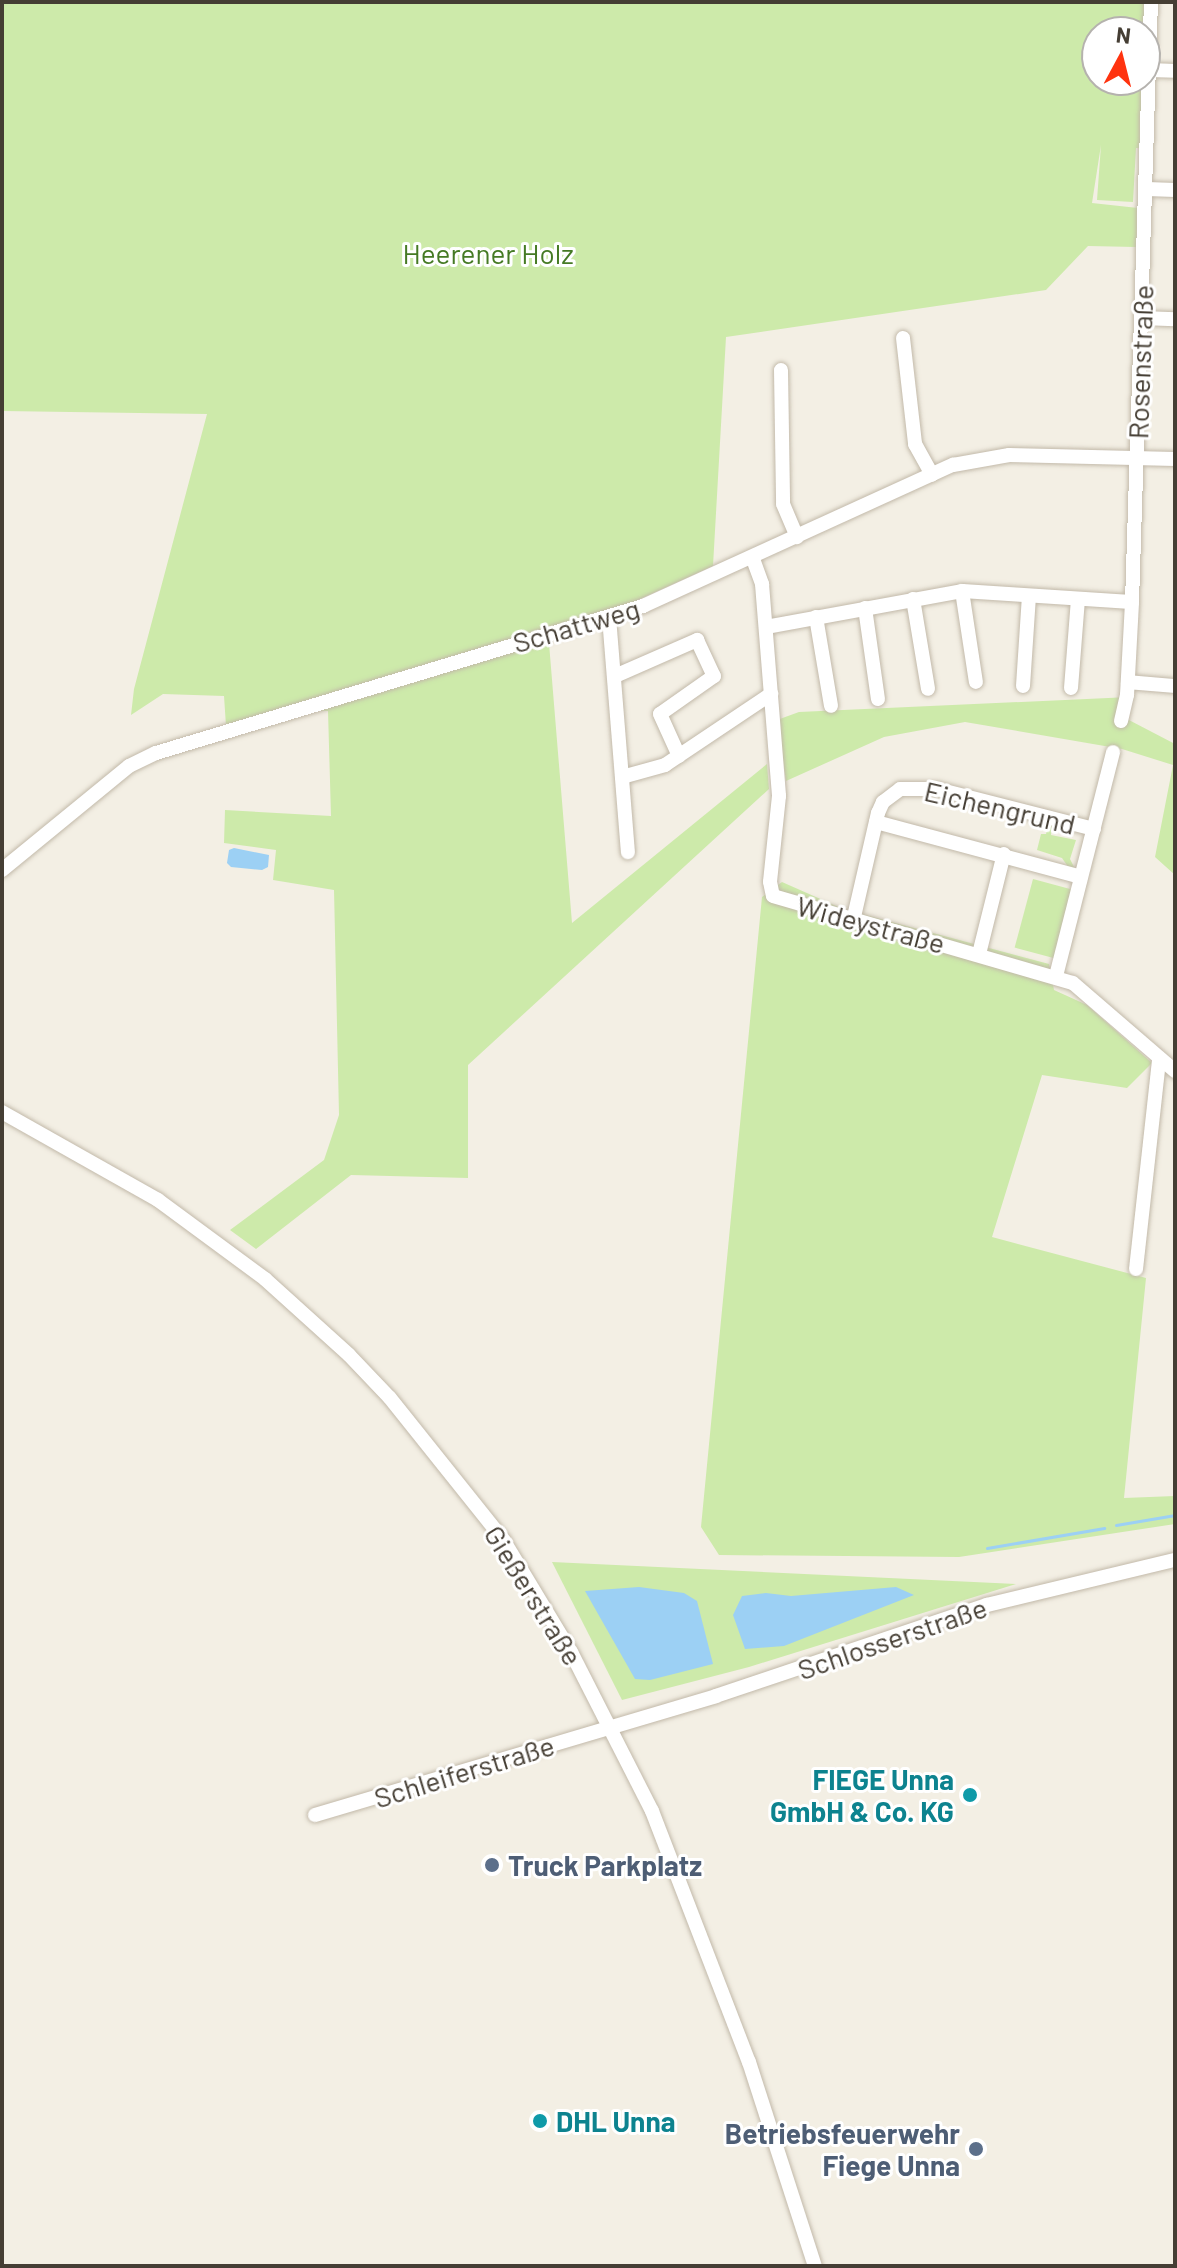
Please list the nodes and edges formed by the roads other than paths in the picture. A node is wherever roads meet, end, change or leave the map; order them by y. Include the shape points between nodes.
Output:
1 (1149, 96) edge
2 (1147, 189) junction
3 (1175, 190) edge
4 (1142, 318) junction
5 (1175, 319) edge
6 (903, 338) dead end
7 (781, 370) dead end
8 (1137, 458) junction
9 (1175, 459) edge
10 (932, 475) junction
11 (797, 537) junction
12 (753, 559) junction
13 (962, 591) junction
14 (1029, 596) junction
15 (913, 599) junction
16 (1078, 600) junction
17 (1132, 602) junction
18 (865, 608) junction
19 (609, 617) junction
20 (816, 617) junction
21 (766, 627) junction
22 (615, 676) junction
23 (976, 682) dead end
24 (1128, 682) junction
25 (1023, 686) dead end
26 (1175, 686) edge
27 (1071, 688) dead end
28 (928, 689) dead end
29 (771, 694) junction
30 (878, 699) dead end
31 (831, 706) dead end
32 (1121, 721) dead end
33 (1113, 752) dead end
34 (679, 756) junction
35 (622, 777) junction
36 (876, 822) junction
37 (1094, 829) junction
38 (628, 852) dead end
39 (1004, 854) junction
40 (2, 870) edge
41 (1081, 877) junction
42 (853, 921) junction
43 (979, 954) junction
44 (1056, 976) junction
45 (1159, 1059) junction
46 (1175, 1071) edge
47 (2, 1112) edge
48 (1136, 1269) dead end
49 (1175, 1560) edge
50 (612, 1727) junction
51 (315, 1815) dead end
52 (815, 2266) edge

1 - 2 street, Rosenstraße
2 - 3 street
2 - 4 street, Rosenstraße
4 - 5 street
4 - 8 street, Rosenstraße
6 - 10 street via 915,444
7 - 11 street via 783,504
8 - 9 street, Schattweg
8 - 10 street, Schattweg via 990,456
8 - 17 street, Rosenstraße
10 - 11 street, Schattweg
11 - 12 street, Schattweg
12 - 19 street, Schattweg
12 - 21 street, Wideystraße via 762,584
13 - 14 street
13 - 15 street
13 - 23 street
14 - 16 street
14 - 25 street
15 - 18 street
15 - 28 street
16 - 17 street
16 - 27 street
17 - 24 street, Rosenstraße
18 - 20 street
18 - 30 street
19 - 22 street
19 - 40 street, Schattweg via 156,753 129,766
20 - 21 street
20 - 31 street
21 - 29 street, Wideystraße
22 - 34 street via 697,640 714,676 660,714
22 - 35 street
24 - 26 street
24 - 32 street, Rosenstraße
29 - 34 street
29 - 42 street, Wideystraße via 779,796 773,896
33 - 37 street
34 - 35 street via 652,771
35 - 38 street
36 - 37 street, Eichengrund via 890,796 900,789 925,787
36 - 39 street, Eichengrund
36 - 42 street, Eichengrund
37 - 41 street
39 - 41 street, Eichengrund
39 - 43 street, Eichengrund
41 - 44 street
42 - 43 street, Wideystraße
43 - 44 street, Wideystraße
44 - 45 street, Wideystraße via 1073,983
45 - 46 street, Wideystraße
45 - 48 street
47 - 50 street, Gießerstraße via 189,1222 265,1279 349,1355 430,1445 497,1532
49 - 50 street, Schlosserstraße via 987,1605
50 - 51 street, Schleiferstraße
50 - 52 street, Gießerstraße via 675,1866 749,2062

